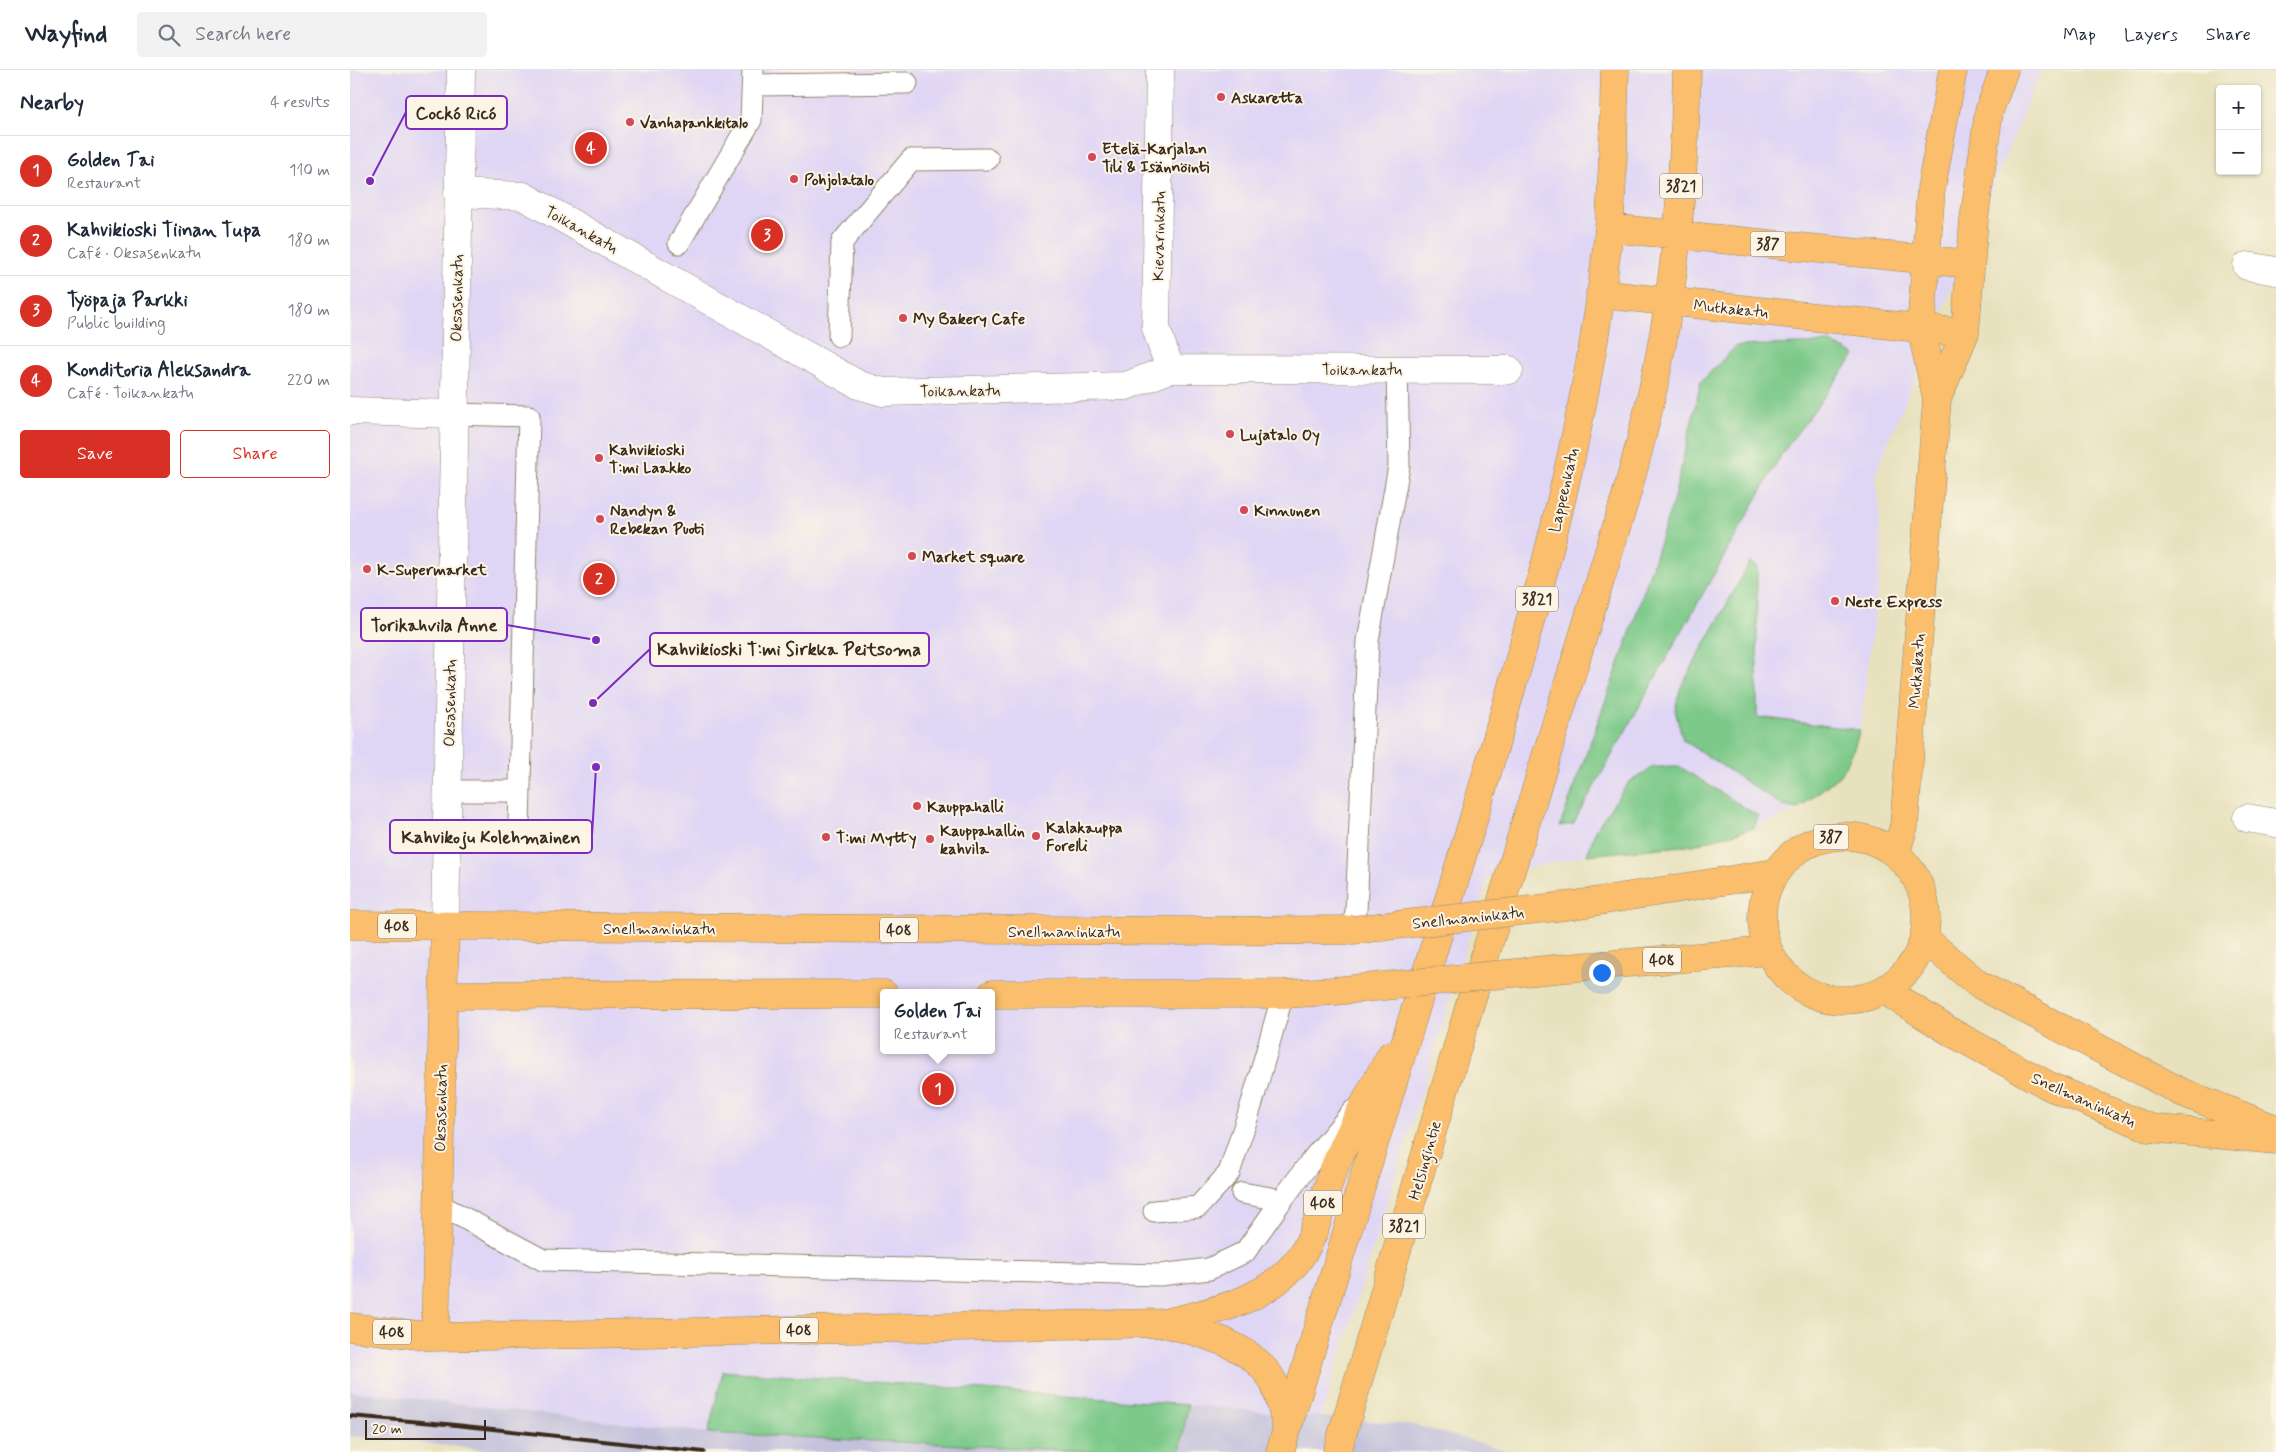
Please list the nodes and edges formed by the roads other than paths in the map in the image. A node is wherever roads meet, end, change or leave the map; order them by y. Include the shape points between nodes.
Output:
1 (461, 70) edge
2 (1160, 70) edge
3 (1615, 70) edge
4 (1686, 70) edge
5 (1953, 70) edge
6 (2004, 70) edge
7 (753, 77) edge
8 (907, 83) dead end
9 (988, 159) dead end
10 (458, 193) junction
11 (1609, 228) junction
12 (1677, 234) junction
13 (679, 243) dead end
14 (1928, 260) junction
15 (1970, 264) junction
16 (2247, 266) dead end
17 (2276, 271) edge
18 (1600, 294) junction
19 (1669, 302) junction
20 (1921, 328) junction
21 (1965, 333) junction
22 (839, 336) dead end
23 (1170, 369) junction
24 (1397, 369) junction
25 (1509, 370) dead end
26 (1937, 399) junction
27 (350, 412) edge
28 (454, 414) junction
29 (447, 791) junction
30 (520, 791) junction
31 (2247, 818) dead end
32 (2276, 823) edge
33 (519, 828) dead end
34 (1896, 852) junction
35 (1774, 873) junction
36 (350, 925) edge
37 (445, 927) junction
38 (1352, 930) junction
39 (1925, 939) junction
40 (1768, 950) junction
41 (1884, 990) junction
42 (444, 994) junction
43 (880, 994) edge
44 (995, 994) edge
45 (1284, 994) junction
46 (1416, 1010) junction
47 (1371, 1090) junction
48 (2276, 1129) edge
49 (2276, 1140) edge
50 (1242, 1194) dead end
51 (1282, 1200) junction
52 (438, 1204) junction
53 (1154, 1212) dead end
54 (1164, 1323) junction
55 (350, 1327) edge
56 (435, 1337) junction
57 (1284, 1441) edge
58 (1337, 1452) edge

1 - 10 street, Oksasenkatu
2 - 23 street, Kievarinkatu via 1156,328
3 - 11 main road, Lappeenkatu / 3821
4 - 12 main road, 3821
5 - 14 main road, Mutkakatu via 1931,189
6 - 15 main road, Mutkakatu via 1989,110
7 - 8 lane
7 - 13 lane via 751,120
9 - 22 lane via 911,160 842,242
10 - 23 street, Toikankatu via 523,196 859,385 883,392 1126,386
10 - 28 street, Oksasenkatu
11 - 12 main road, 387
11 - 18 main road, Lappeenkatu / 3821
12 - 14 main road, 387
12 - 19 main road, 3821
14 - 15 main road, 387
14 - 20 main road, Mutkakatu
15 - 21 main road, Mutkakatu
16 - 17 street
18 - 19 main road, Mutkakatu
18 - 46 main road, Lappeenkatu / 3821 via 1584,399 1537,601
19 - 20 main road, Mutkakatu
19 - 58 main road, Helsingintie / 3821 via 1642,438 1626,496
20 - 21 main road, Mutkakatu
20 - 26 main road, Mutkakatu
21 - 26 main road, Mutkakatu
23 - 24 street, Toikankatu
24 - 25 street, Toikankatu
24 - 38 lane via 1399,466 1368,641 1356,912
26 - 34 main road, Mutkakatu via 1904,826
27 - 28 street
28 - 29 street, Oksasenkatu
28 - 30 lane via 529,416
29 - 30 lane
29 - 37 street, Oksasenkatu
30 - 33 lane
31 - 32 street
34 - 35 main road, 387 via 1871,839 1844,834 1817,839 1793,852
34 - 39 main road, 387 via 1912,870 1923,891 1927,915
35 - 38 main road, Snellmaninkatu / 408, bridge via 1574,905
35 - 40 main road, 387 via 1764,898 1762,925
36 - 37 main road, Snellmaninkatu / 408
37 - 38 main road, Snellmaninkatu / 408
37 - 42 main road, Oksasenkatu
39 - 41 main road, 387 via 1903,977
39 - 48 main road via 1978,984 2181,1092
40 - 41 main road, 387 via 1783,974 1805,991 1832,1000 1858,999
40 - 45 main road, 408, bridge
41 - 49 main road, Snellmaninkatu via 2051,1088 2150,1128
42 - 43 main road
42 - 52 main road, Oksasenkatu / 408
44 - 45 main road, 408
45 - 53 lane via 1229,1173 1198,1207
46 - 47 main road, 408
46 - 57 main road, 3821
47 - 51 lane
47 - 54 main road, 408 via 1332,1175 1317,1224 1303,1254 1278,1280 1244,1299 1212,1312
50 - 51 lane
51 - 52 lane via 1245,1252 1209,1269 1160,1275 543,1260
52 - 56 main road, Oksasenkatu / 408
54 - 56 main road, 408
54 - 57 main road, 408 via 1206,1334 1234,1346 1257,1362 1270,1376 1278,1395
55 - 56 main road, 408

